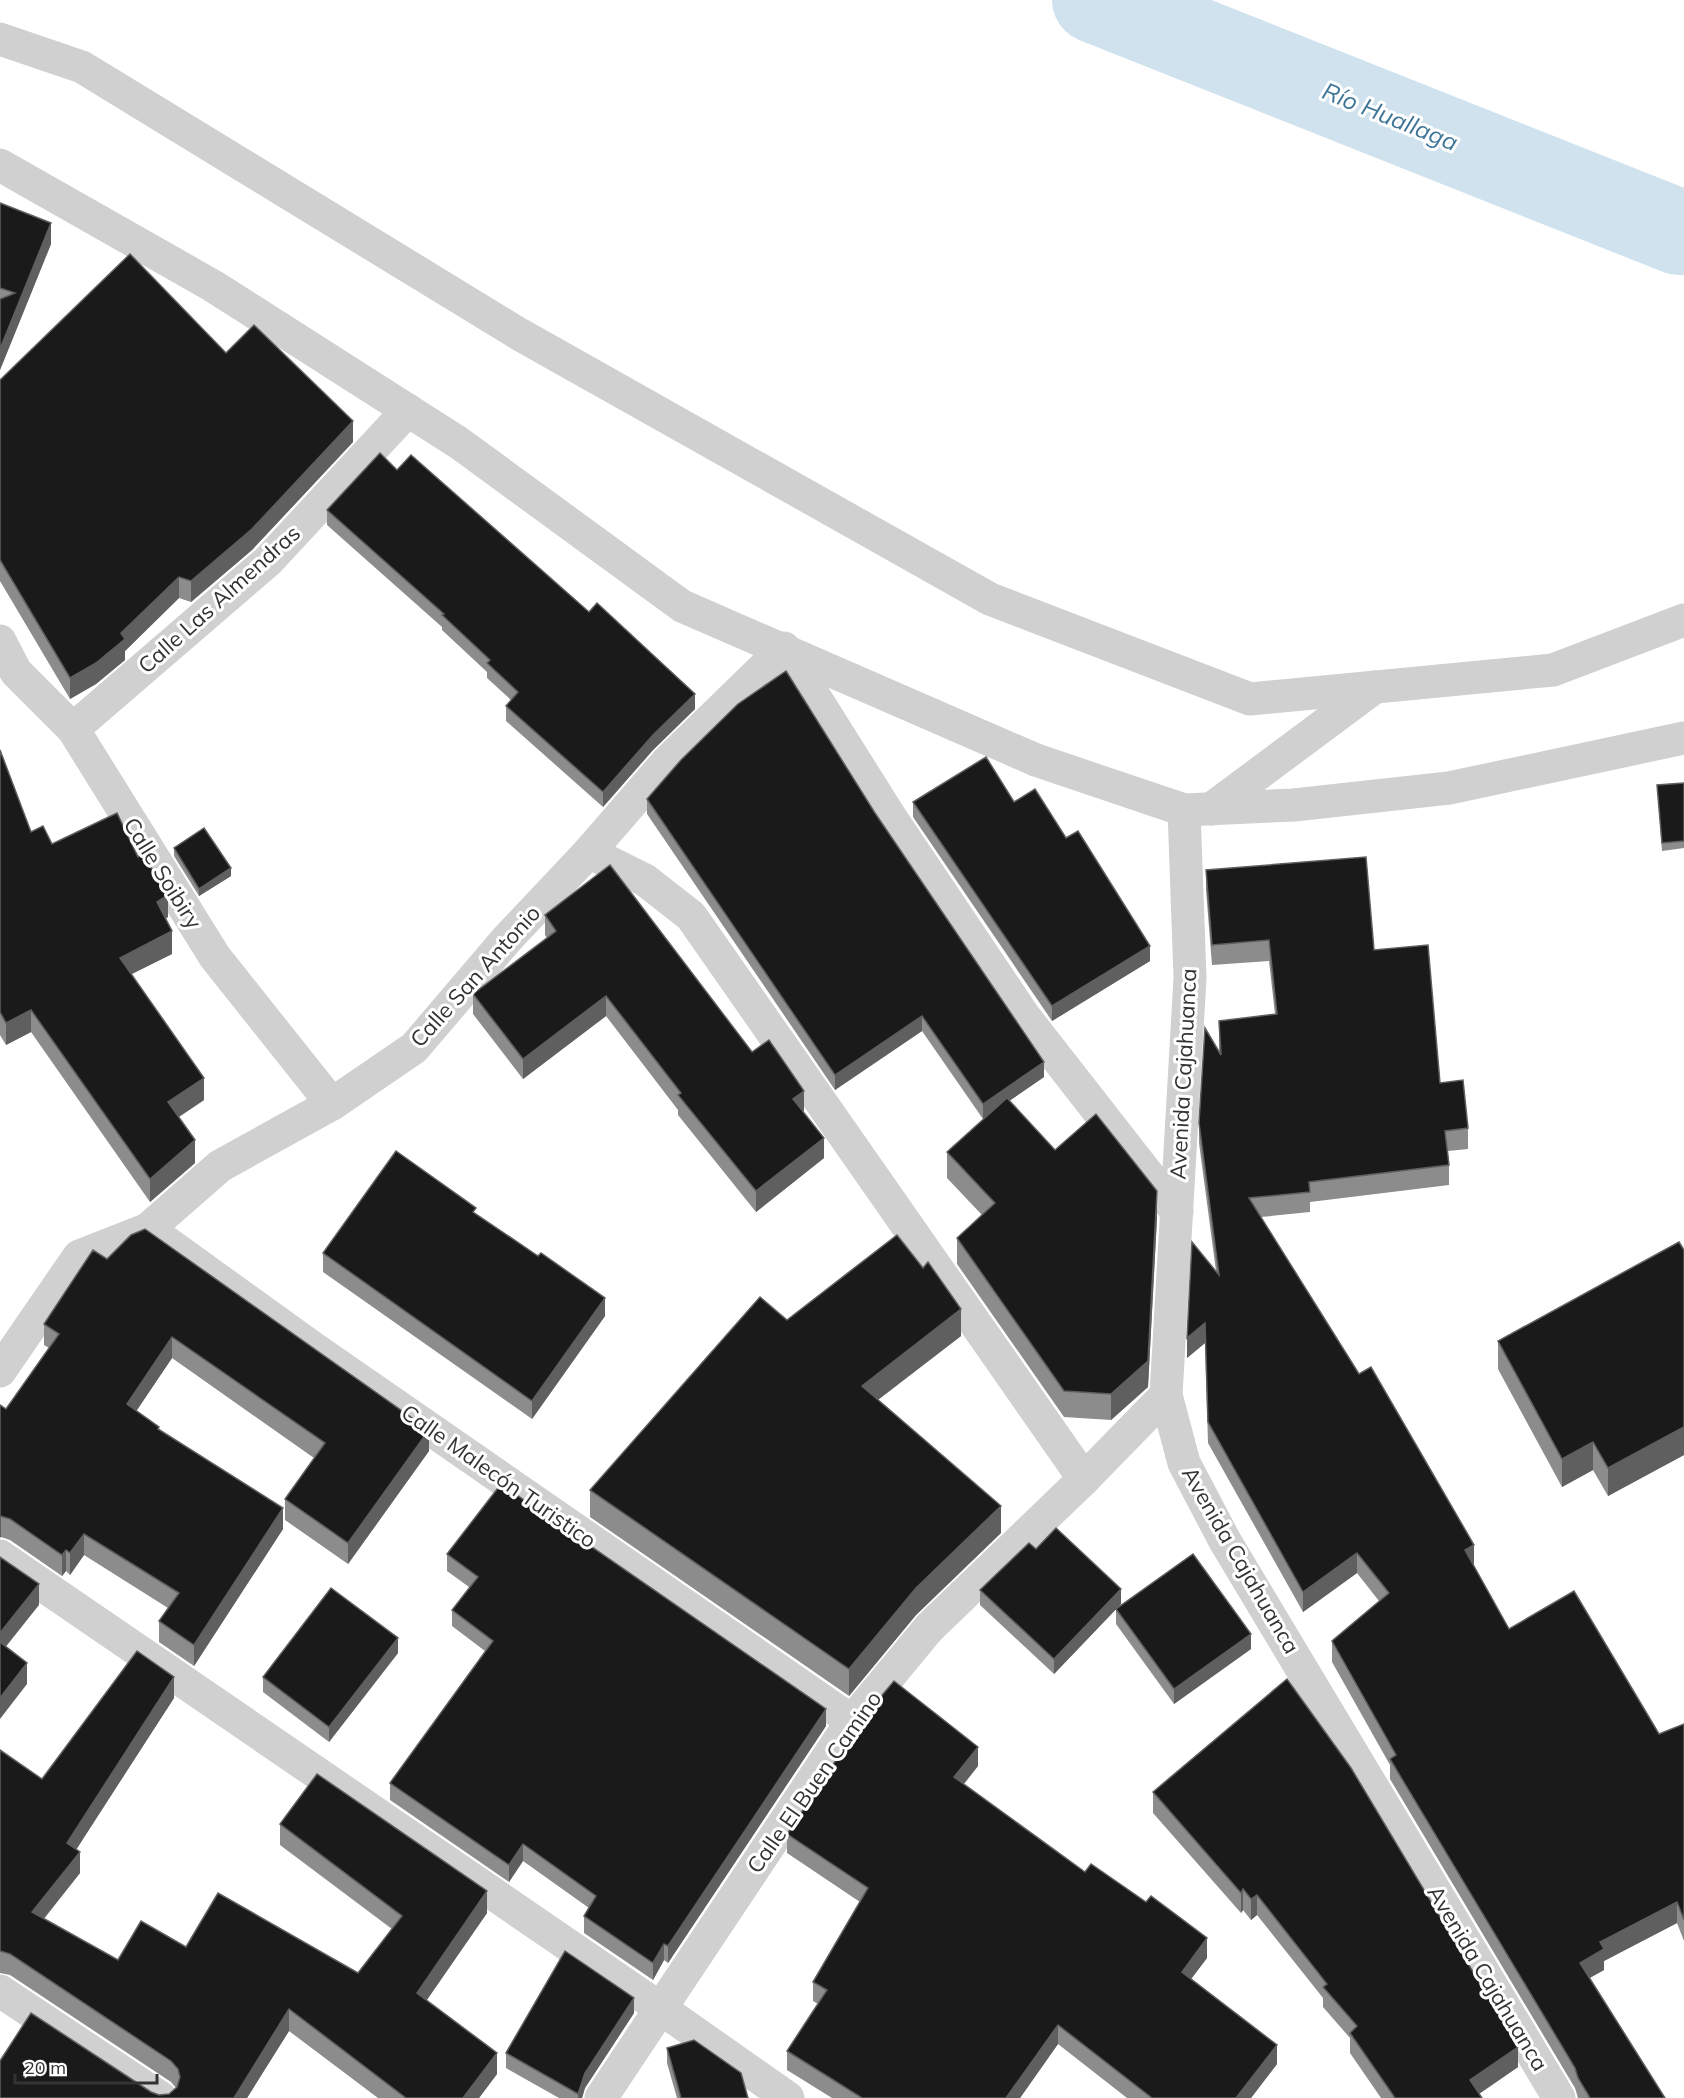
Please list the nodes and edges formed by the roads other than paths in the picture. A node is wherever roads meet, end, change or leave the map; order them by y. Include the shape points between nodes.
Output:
1 (0, 39) edge
2 (0, 165) edge
3 (408, 410) junction
4 (1684, 620) edge
5 (0, 641) edge
6 (784, 648) junction
7 (1375, 687) junction
8 (73, 729) junction
9 (1684, 738) edge
10 (1197, 809) junction
11 (589, 852) junction
12 (332, 1104) junction
13 (1177, 1212) junction
14 (148, 1229) junction
15 (0, 1371) edge
16 (1166, 1395) junction
17 (1083, 1479) junction
18 (0, 1556) edge
19 (852, 1721) junction
20 (0, 1991) edge
21 (660, 2008) junction
22 (161, 2098) edge
23 (601, 2098) edge
24 (788, 2098) edge
25 (1559, 2098) edge

1 - 7 street via 82,67 519,334 990,599 1250,699
2 - 3 street via 213,286
3 - 6 street via 682,606
3 - 8 street, Calle Las Almendras via 268,561
4 - 7 street via 1553,670
5 - 8 street, Calle Soibiry via 16,672
6 - 10 street via 1036,760
6 - 11 street, Calle San Antonio via 667,762
6 - 13 street via 891,818 1024,1016
7 - 10 street
8 - 12 street, Calle Soibiry via 215,957
9 - 10 street via 1449,788 1294,805
10 - 13 street, Avenida Cajahuanca
11 - 12 street, Calle San Antonio via 507,939 414,1048
11 - 17 street via 645,880 691,916
12 - 14 street, Calle San Antonio via 220,1166
13 - 16 street, Avenida Cajahuanca
14 - 15 street, Calle San Antonio via 79,1256
14 - 19 street, Calle Malecón Turistico
16 - 17 street, Calle El Buen Camino
16 - 25 street, Avenida Cajahuanca via 1184,1463 1225,1541
17 - 19 street, Calle El Buen Camino via 929,1628
18 - 21 street
19 - 21 street, Calle El Buen Camino
20 - 22 street
21 - 23 street, Calle El Buen Camino
21 - 24 street

